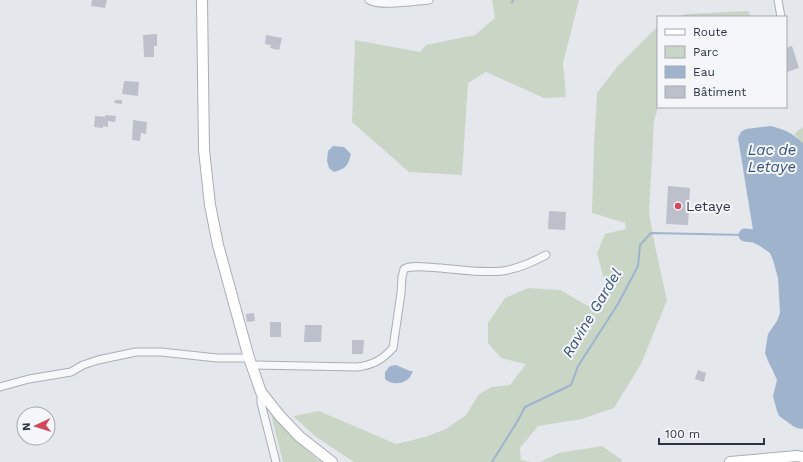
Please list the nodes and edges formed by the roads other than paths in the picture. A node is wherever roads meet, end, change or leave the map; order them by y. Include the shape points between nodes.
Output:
1 (202, 0) edge
2 (369, 0) edge
3 (429, 0) edge
4 (778, 0) edge
5 (781, 16) edge
6 (546, 255) dead end
7 (250, 361) junction
8 (0, 387) edge
9 (261, 392) junction
10 (803, 457) edge
11 (276, 462) edge
12 (332, 462) edge
13 (730, 462) edge

1 - 7 main road via 204,150 210,205 218,245
2 - 3 street via 381,4
4 - 5 street
6 - 7 street via 533,262 503,271 416,267 404,269 393,348 377,362 368,366
7 - 8 street via 136,352 98,360 71,372
7 - 9 main road
9 - 11 street via 261,403
9 - 12 main road via 300,437
10 - 13 main road

